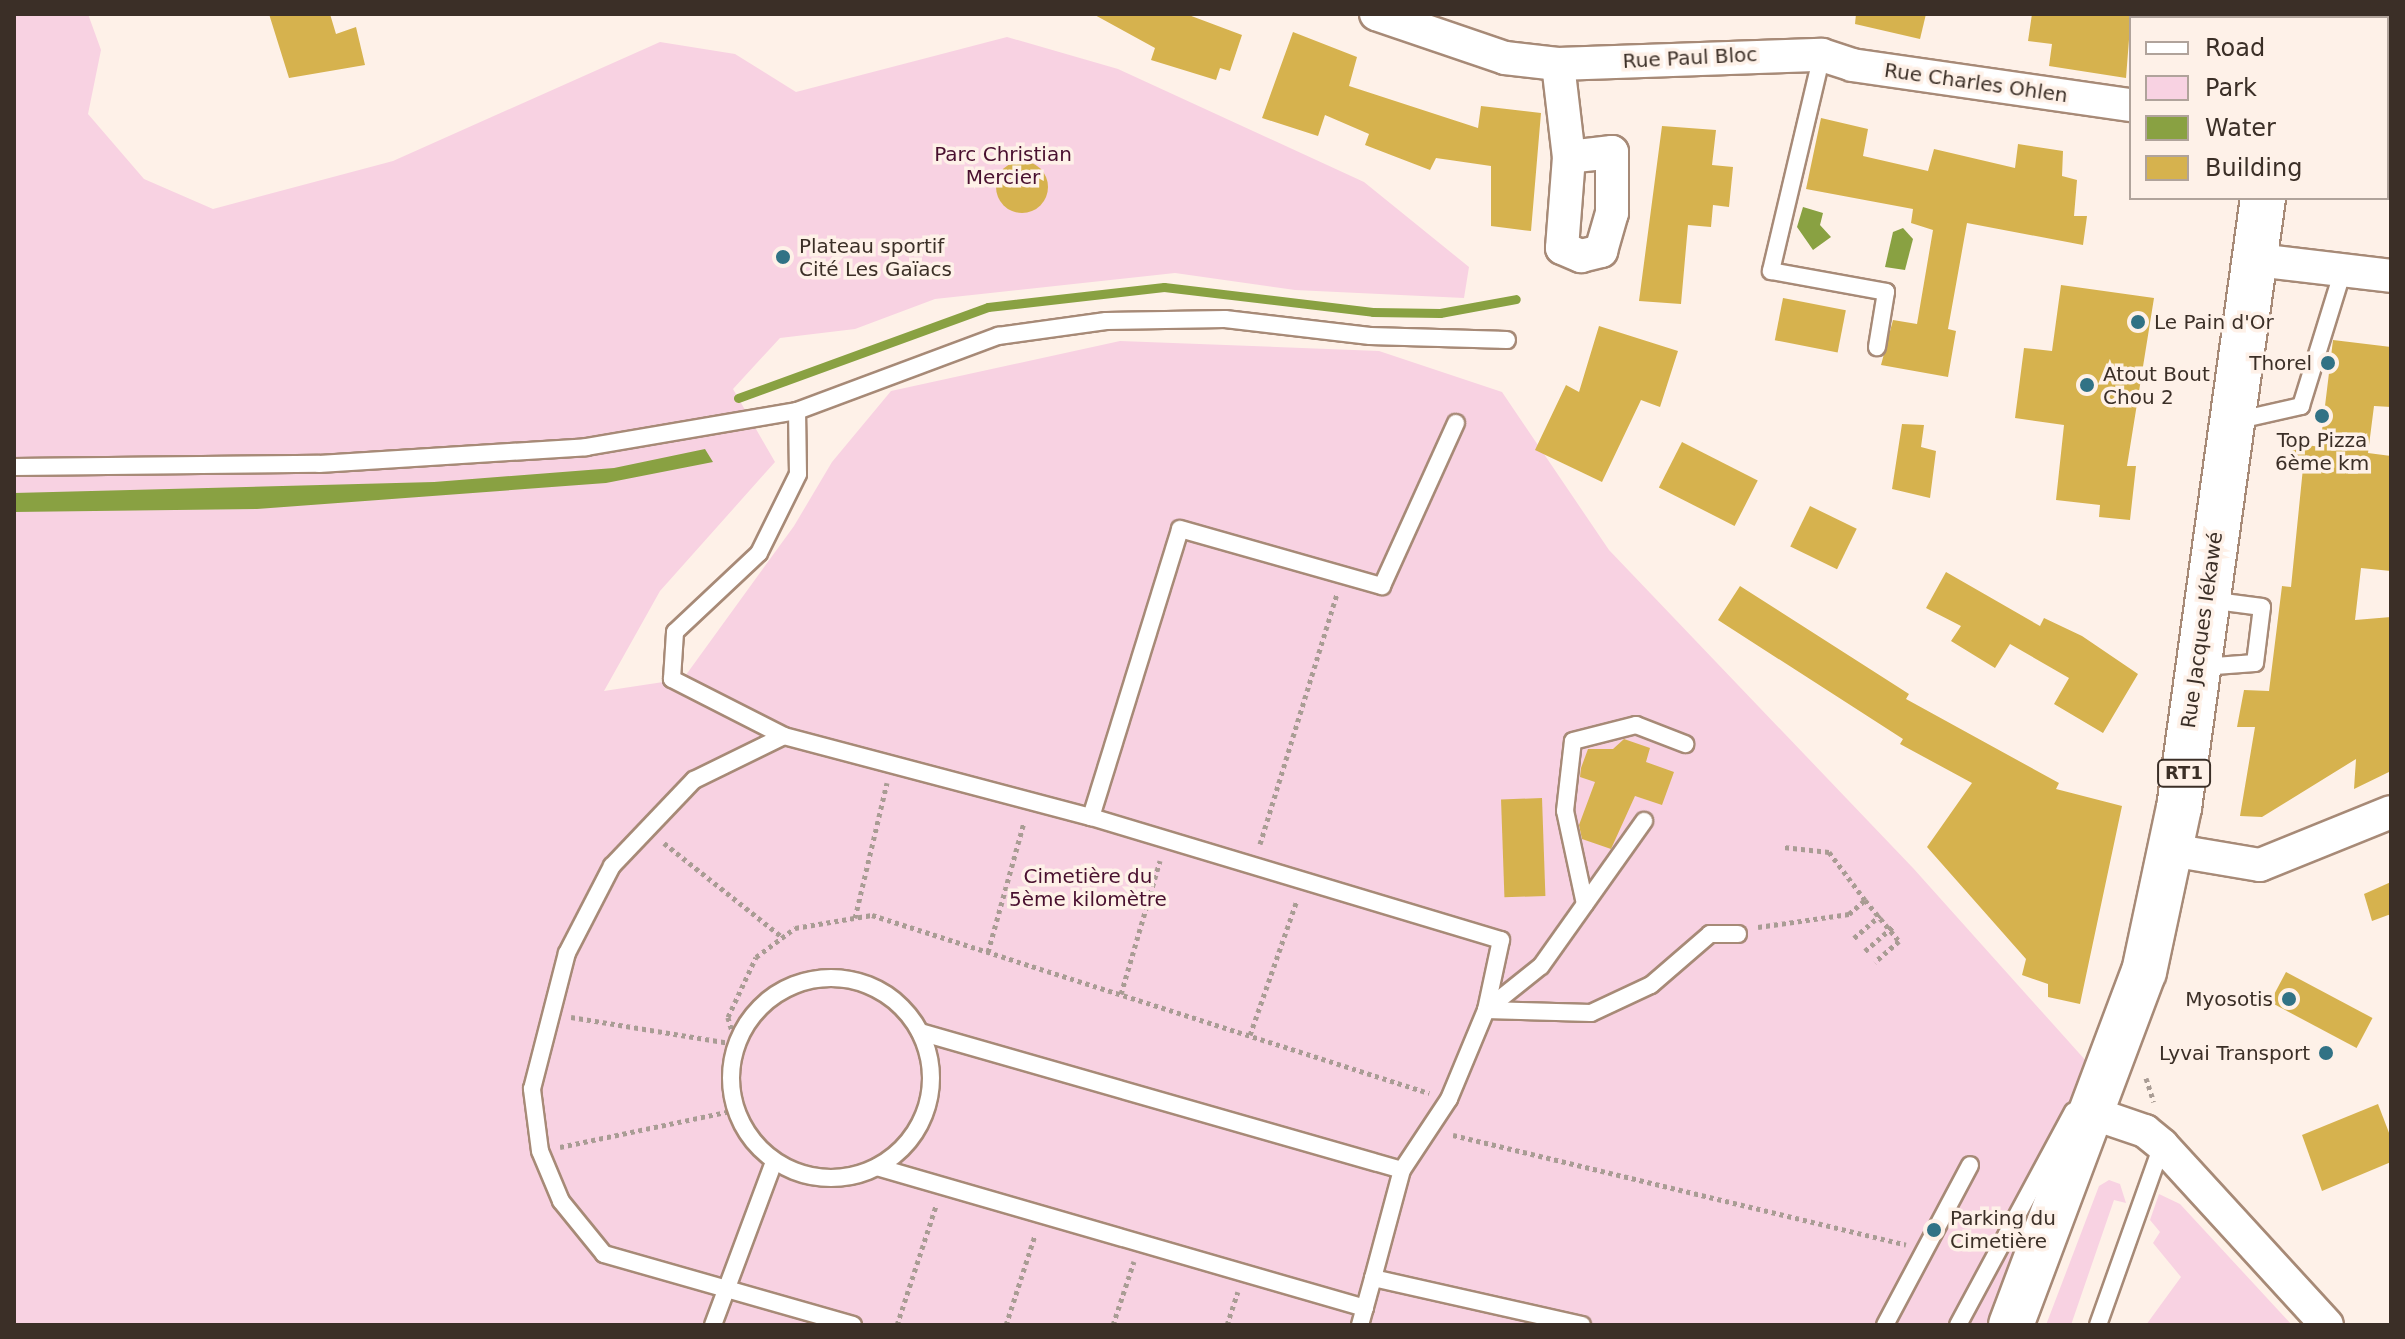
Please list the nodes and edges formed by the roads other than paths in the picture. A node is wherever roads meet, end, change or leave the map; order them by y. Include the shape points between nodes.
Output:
1 (1376, 14) edge
2 (1822, 55) junction
3 (1558, 64) junction
4 (2129, 105) edge
5 (1569, 157) dead end
6 (2263, 200) edge
7 (2257, 260) junction
8 (2343, 270) junction
9 (2391, 276) edge
10 (1507, 340) dead end
11 (1877, 347) dead end
12 (797, 411) junction
13 (2233, 422) junction
14 (1456, 423) dead end
15 (14, 467) edge
16 (2204, 599) junction
17 (2196, 668) junction
18 (784, 736) junction
19 (1685, 744) dead end
20 (2391, 812) edge
21 (1091, 817) junction
22 (1644, 821) dead end
23 (2171, 850) junction
24 (1585, 904) junction
25 (1738, 934) road end
26 (1486, 1010) junction
27 (920, 1032) junction
28 (2132, 1061) junction
29 (2095, 1114) junction
30 (2162, 1145) junction
31 (774, 1162) junction
32 (1970, 1165) dead end
33 (877, 1167) junction
34 (1402, 1170) junction
35 (1373, 1278) junction
36 (723, 1287) junction
37 (1365, 1308) junction
38 (713, 1325) edge
39 (853, 1325) edge
40 (1360, 1325) edge
41 (1582, 1325) edge
42 (1885, 1325) edge
43 (1958, 1325) edge
44 (2011, 1325) edge
45 (2098, 1325) edge
46 (2327, 1325) edge

1 - 3 street, Rue Paul Bloc via 1505,58
2 - 3 street, Rue Paul Bloc
2 - 4 street, Rue Charles Ohlen via 1852,65
2 - 11 lane via 1771,271 1886,292
3 - 5 street
6 - 7 main road, Rue Jacques Iékawé / RT1
7 - 8 street
7 - 13 main road, Rue Jacques Iékawé / RT1
8 - 9 street
8 - 13 lane via 2301,406
10 - 12 lane via 1370,336 1225,319 1106,321 998,336
12 - 15 lane via 586,447 319,464
12 - 18 lane via 798,474 759,553 675,632 672,679
13 - 16 main road, Rue Jacques Iékawé / RT1
14 - 21 lane via 1382,586 1180,529
16 - 17 main road, Rue Jacques Iékawé / RT1
16 - 17 lane via 2262,607 2255,663
17 - 23 main road, Rue Jacques Iékawé / RT1
18 - 21 lane
18 - 36 lane via 694,780 605,878 567,953 532,1089 540,1151 561,1201 604,1254
19 - 24 lane via 1636,725 1573,741 1565,811
20 - 23 street via 2260,865
21 - 26 lane via 1501,940
22 - 24 lane
23 - 28 main road, Rue Jacques Iékawé / RT1 via 2144,972
24 - 26 lane via 1541,966
25 - 26 lane via 1710,934 1651,985 1591,1013
26 - 34 lane via 1449,1099
27 - 31 lane via 901,1005 873,986 841,978 808,980 777,993 752,1015 736,1044 730,1077 735,1110 750,1139
27 - 33 lane via 931,1061 926,1108 903,1149
27 - 34 lane
28 - 29 main road, Rue Jacques Iékawé / RT1
28 - 43 lane via 2061,1130
29 - 30 street via 2145,1131
29 - 44 main road, Rue Jacques Iékawé / RT1
30 - 45 lane
30 - 46 street
31 - 33 lane via 825,1179
31 - 36 lane
32 - 42 lane
33 - 37 lane
34 - 35 lane
35 - 37 lane
35 - 41 lane
36 - 38 lane
36 - 39 lane
37 - 40 lane

